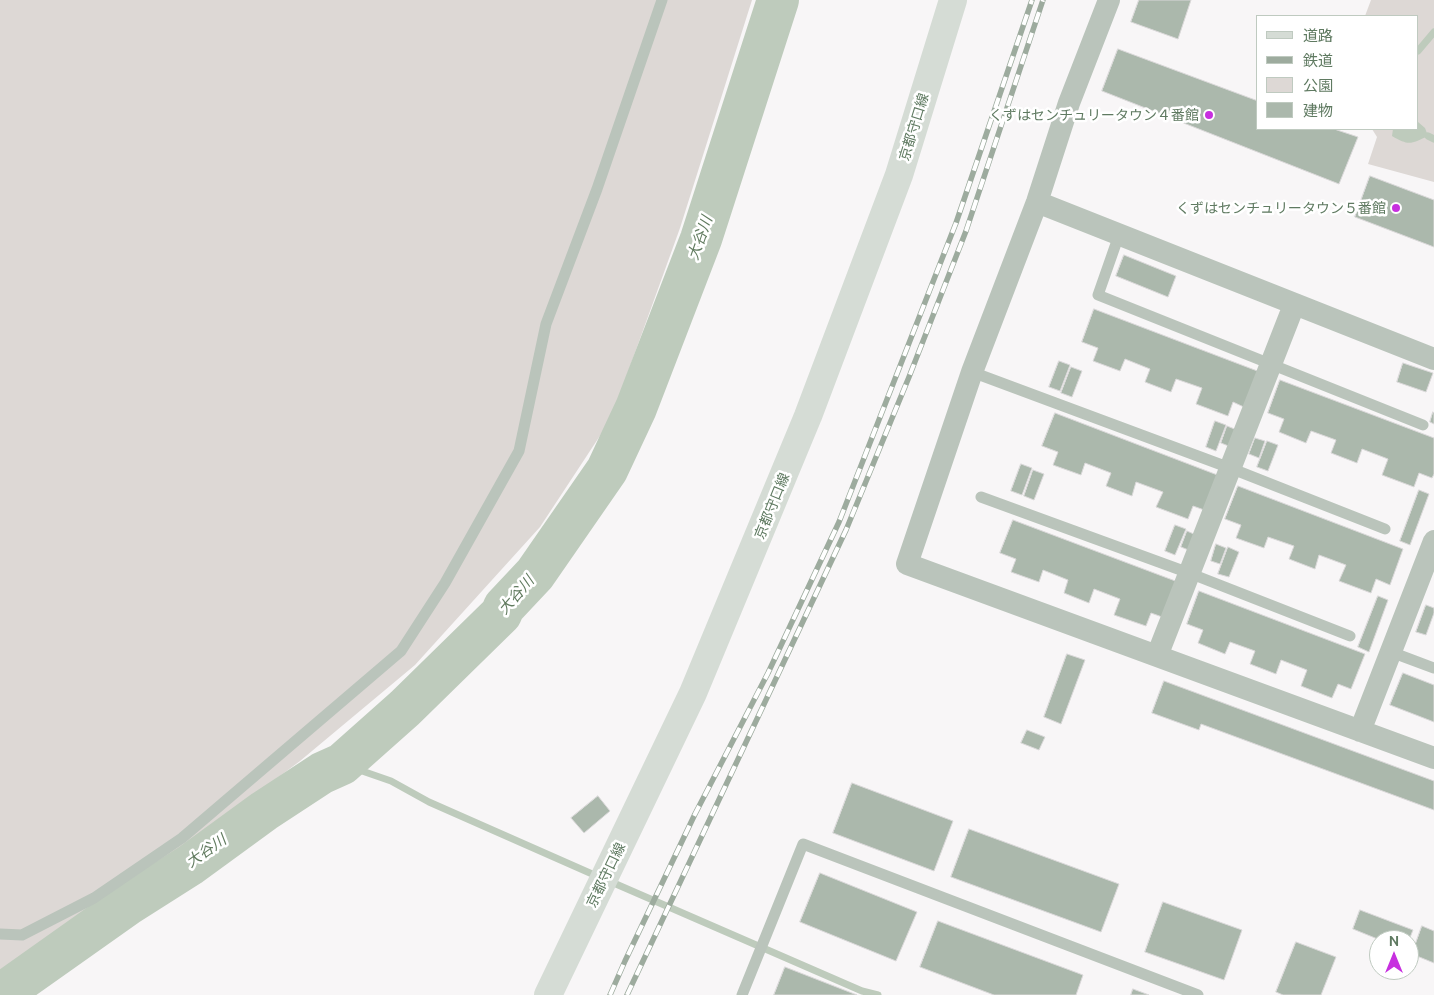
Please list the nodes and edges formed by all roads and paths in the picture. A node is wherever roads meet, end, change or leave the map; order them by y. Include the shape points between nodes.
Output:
1 (662, 0) edge
2 (954, 0) edge
3 (1109, 0) edge
4 (1037, 202) junction
5 (1119, 235) junction
6 (1294, 304) junction
7 (1434, 359) edge
8 (1271, 364) junction
9 (972, 372) junction
10 (1423, 425) dead end
11 (1230, 468) junction
12 (981, 497) dead end
13 (1385, 528) dead end
14 (1433, 545) edge
15 (1189, 573) junction
16 (1350, 636) dead end
17 (1391, 652) junction
18 (1157, 656) junction
19 (1434, 668) edge
20 (1360, 731) junction
21 (1434, 758) edge
22 (0, 934) edge
23 (548, 995) edge
24 (742, 995) edge
25 (1198, 995) edge

1 - 22 lane via 597,189 546,324 519,451 445,583 401,651 182,838 94,898 22,935
2 - 23 main road, 京都守口線 via 899,175 808,416 693,693
3 - 4 street via 1069,103
4 - 5 street
4 - 9 street
5 - 6 street
5 - 8 lane via 1098,295
6 - 7 street
6 - 8 street
8 - 10 lane
8 - 11 street
9 - 11 lane
9 - 18 street via 906,564
11 - 13 lane
11 - 15 street
12 - 15 lane
14 - 17 street
15 - 16 lane
15 - 18 street
17 - 19 lane
17 - 20 street
18 - 20 street
20 - 21 street
24 - 25 lane via 802,844

